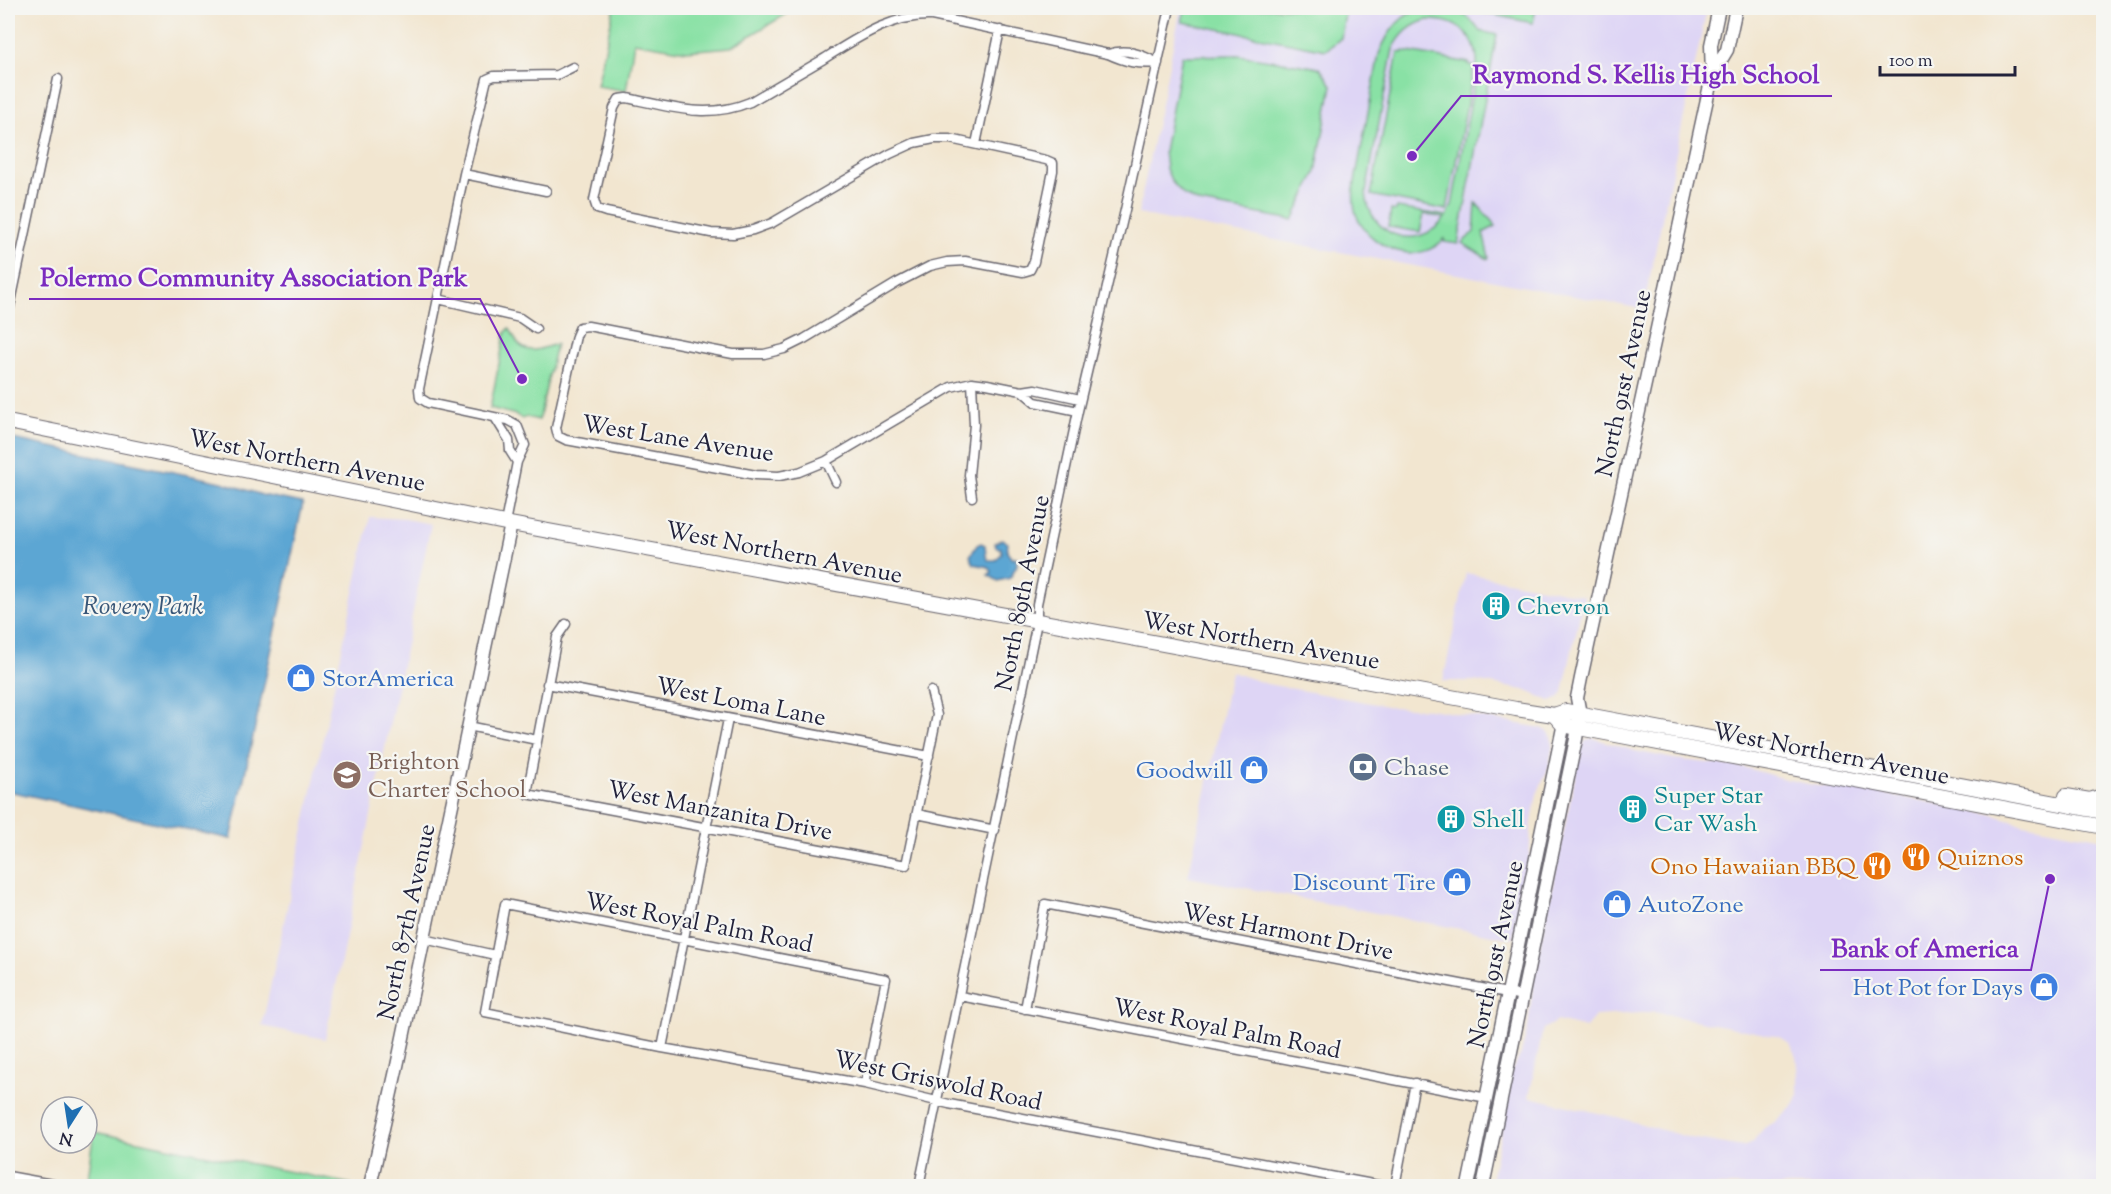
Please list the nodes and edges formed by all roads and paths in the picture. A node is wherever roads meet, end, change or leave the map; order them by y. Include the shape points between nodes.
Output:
1 (1170, 8) edge
2 (1719, 8) edge
3 (1737, 8) edge
4 (920, 11) edge
5 (1000, 30) junction
6 (1158, 63) junction
7 (573, 67) dead end
8 (1712, 76) junction
9 (58, 79) dead end
10 (976, 144) junction
11 (464, 174) junction
12 (546, 191) dead end
13 (438, 299) junction
14 (8, 316) edge
15 (536, 330) dead end
16 (972, 382) junction
17 (1022, 391) junction
18 (1080, 399) junction
19 (1078, 411) junction
20 (496, 418) junction
21 (8, 422) edge
22 (522, 435) junction
23 (509, 440) junction
24 (826, 461) junction
25 (518, 462) junction
26 (836, 482) dead end
27 (972, 497) dead end
28 (508, 524) junction
29 (1037, 622) junction
30 (566, 624) dead end
31 (547, 684) junction
32 (930, 691) dead end
33 (728, 719) junction
34 (1568, 719) junction
35 (468, 726) junction
36 (537, 740) junction
37 (929, 756) junction
38 (1846, 764) junction
39 (1844, 779) junction
40 (2013, 795) junction
41 (2103, 795) edge
42 (2103, 812) edge
43 (917, 814) junction
44 (2103, 827) edge
45 (706, 828) junction
46 (995, 830) junction
47 (1538, 848) junction
48 (1536, 932) junction
49 (424, 939) junction
50 (684, 939) junction
51 (495, 955) junction
52 (1509, 993) junction
53 (960, 996) junction
54 (1523, 996) junction
55 (1024, 1009) junction
56 (662, 1048) junction
57 (1415, 1083) junction
58 (865, 1084) junction
59 (1487, 1098) junction
60 (938, 1100) junction
61 (1486, 1169) junction
62 (8, 1176) edge
63 (63, 1186) edge
64 (370, 1186) edge
65 (919, 1186) edge
66 (1383, 1186) edge
67 (1395, 1186) edge
68 (1468, 1186) edge
69 (1483, 1186) edge

1 - 6 street, North 89th Avenue
2 - 8 main road, North 91st Avenue via 1711,45
3 - 8 main road, North 91st Avenue via 1727,50
4 - 5 street
4 - 10 street via 864,34 739,107 699,112 619,99 594,200 597,208 711,233 733,234 772,223 914,143 950,139
5 - 6 street via 1141,65
5 - 10 street
6 - 18 street, North 89th Avenue
7 - 11 street via 557,75 487,79
8 - 34 main road, North 91st Avenue via 1577,698
9 - 14 street
10 - 24 street, West Lane Avenue via 1053,163 1030,270 965,261 930,266 804,339 764,354 733,354 580,327 556,428 558,436 756,475 779,476
11 - 12 street
11 - 13 street
13 - 15 street via 520,318
13 - 20 street via 420,398
16 - 17 street, West Lane Avenue
16 - 24 street, West Lane Avenue via 936,394
16 - 27 street
17 - 18 street, West Lane Avenue via 1035,389
17 - 19 street, West Lane Avenue via 1035,402
18 - 19 street, North 89th Avenue
19 - 29 street, North 89th Avenue via 1037,604
20 - 22 street via 517,425
20 - 23 street
21 - 28 main road, West Northern Avenue
22 - 23 street
22 - 25 street, North 87th Avenue via 525,445
23 - 25 street via 510,451
24 - 26 street
25 - 28 street, North 87th Avenue
28 - 29 main road, West Northern Avenue
28 - 35 main road, North 87th Avenue
29 - 34 main road, West Northern Avenue
29 - 46 street, North 89th Avenue
30 - 31 street via 557,637
31 - 33 street, West Loma Lane
31 - 36 street
32 - 37 street via 937,715
33 - 37 street, West Loma Lane
33 - 45 street
34 - 38 main road, West Northern Avenue
34 - 39 main road, West Northern Avenue
34 - 47 main road, North 91st Avenue
34 - 48 main road, North 91st Avenue
35 - 36 street
35 - 49 main road, North 87th Avenue
36 - 45 street, West Manzanita Drive via 527,794
37 - 43 street
38 - 39 main road
38 - 40 main road, West Northern Avenue
39 - 44 main road, West Northern Avenue
40 - 41 main road via 2058,794 2090,800
40 - 42 main road, West Northern Avenue
43 - 45 street, West Manzanita Drive via 906,866
43 - 46 street
45 - 50 street
46 - 53 street, North 89th Avenue
47 - 48 main road via 1544,861 1536,903
47 - 52 main road, North 91st Avenue
48 - 54 main road, North 91st Avenue
49 - 51 street
49 - 64 main road, North 87th Avenue
50 - 51 street, West Royal Palm Road via 505,904
50 - 56 street
50 - 58 street, West Royal Palm Road via 886,979
51 - 56 street, West Griswold Road via 485,1012
52 - 54 street, West Harmont Drive
52 - 55 street, West Harmont Drive via 1046,904
52 - 59 main road, North 91st Avenue
53 - 55 street, West Royal Palm Road
53 - 60 street, North 89th Avenue
54 - 61 main road, North 91st Avenue
55 - 57 street, West Royal Palm Road
56 - 58 street, West Griswold Road
57 - 59 street, West Royal Palm Road
57 - 67 street
58 - 60 street, West Griswold Road
59 - 61 main road via 1491,1111 1485,1145
59 - 68 main road, North 91st Avenue
60 - 65 street, North 89th Avenue
60 - 66 street, West Griswold Road
61 - 69 main road, North 91st Avenue
62 - 63 street

